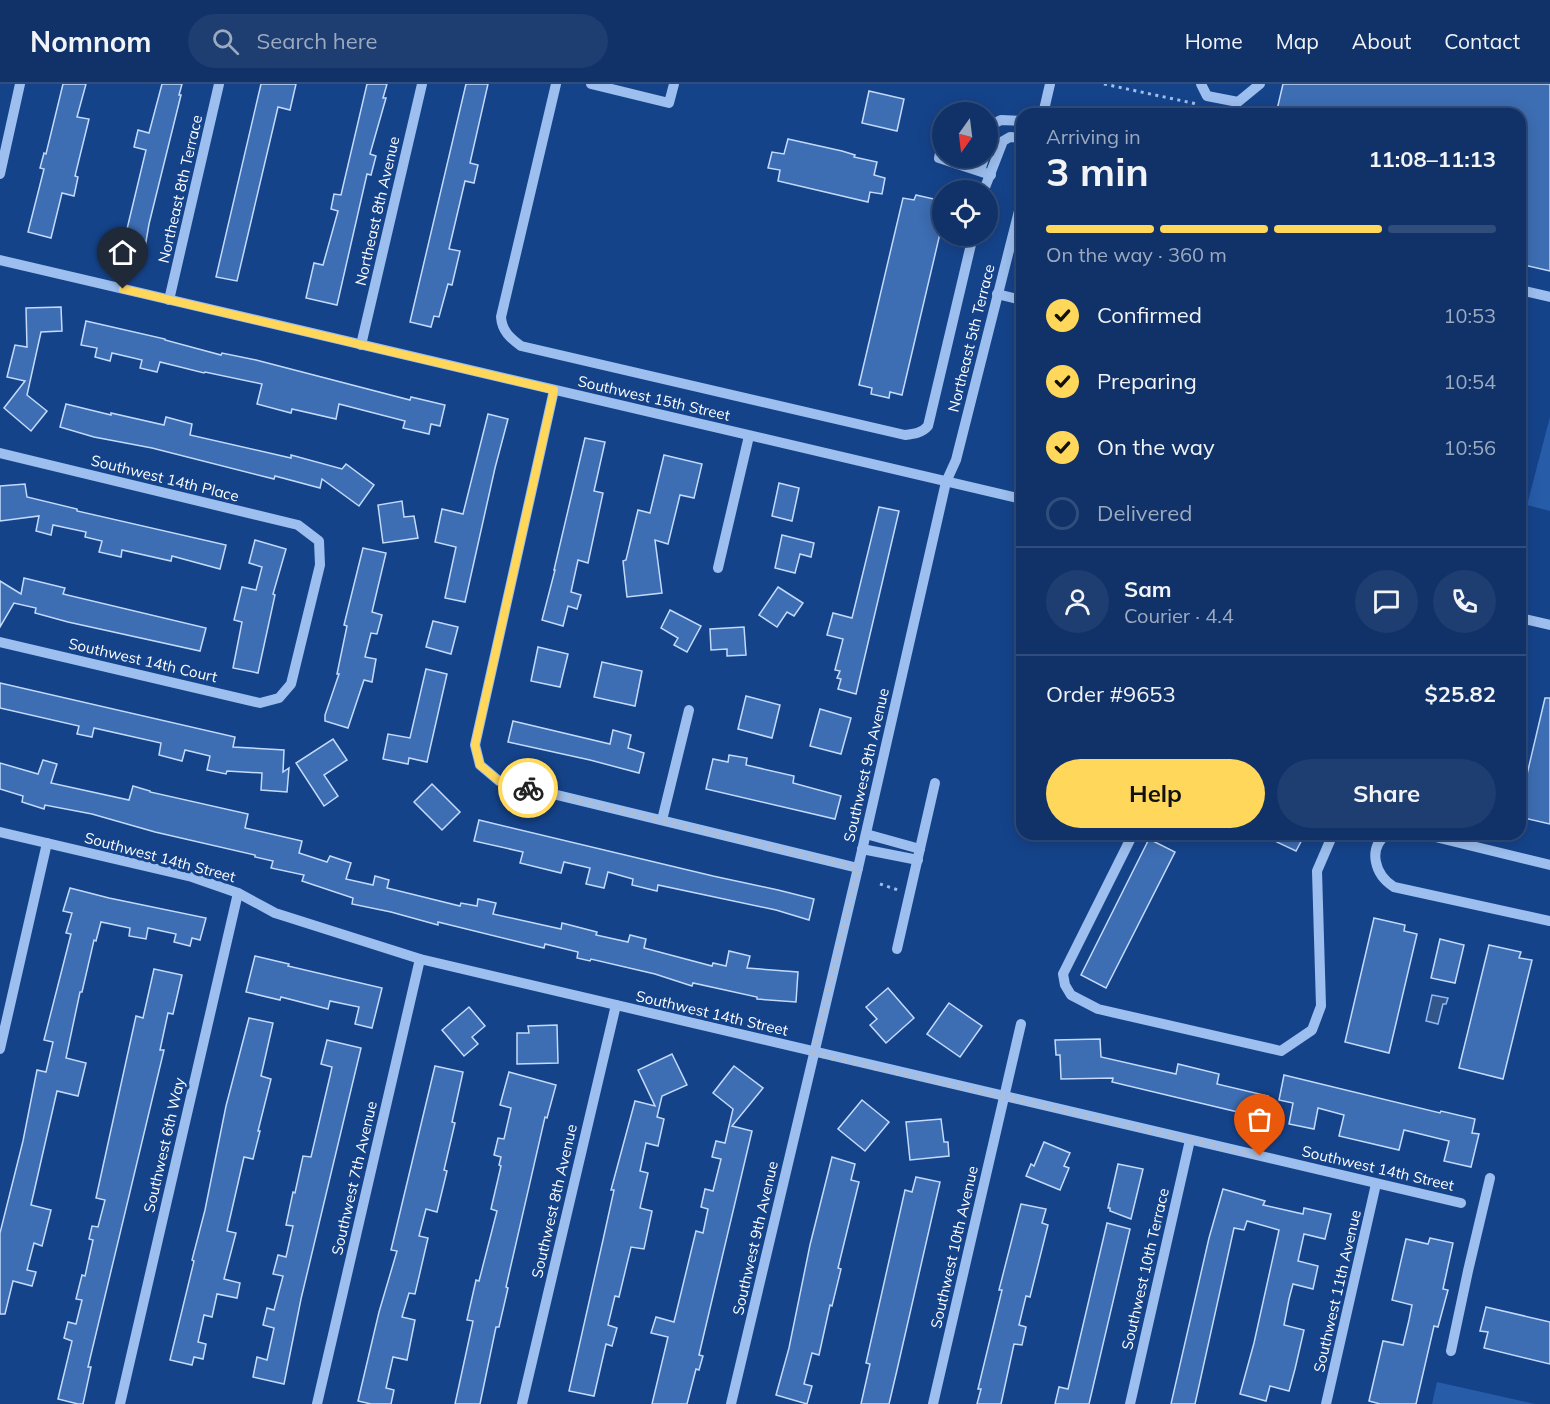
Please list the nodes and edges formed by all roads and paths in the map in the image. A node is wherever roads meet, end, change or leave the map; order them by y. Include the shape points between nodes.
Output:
1 (20, 84) edge
2 (219, 84) edge
3 (422, 84) edge
4 (556, 84) edge
5 (591, 84) edge
6 (674, 84) edge
7 (1050, 84) edge
8 (1104, 84) edge
9 (1201, 84) edge
10 (1260, 84) edge
11 (1198, 105) dead end
12 (1044, 108) edge
13 (1016, 121) edge
14 (998, 122) edge
15 (1016, 138) edge
16 (970, 168) edge
17 (985, 168) edge
18 (986, 173) junction
19 (0, 174) edge
20 (985, 180) edge
21 (1016, 223) edge
22 (972, 246) edge
23 (0, 260) edge
24 (1526, 291) edge
25 (998, 294) junction
26 (1550, 297) edge
27 (1016, 298) edge
28 (169, 300) junction
29 (361, 345) junction
30 (554, 390) junction
31 (749, 436) junction
32 (0, 453) edge
33 (946, 482) junction
34 (1016, 498) edge
35 (718, 568) dead end
36 (1526, 619) edge
37 (1550, 625) edge
38 (0, 642) edge
39 (279, 698) joint
40 (689, 710) dead end
41 (935, 783) dead end
42 (662, 820) junction
43 (0, 832) edge
44 (866, 834) junction
45 (1130, 840) edge
46 (1330, 840) edge
47 (1382, 840) edge
48 (1448, 840) edge
49 (47, 843) junction
50 (862, 849) junction
51 (919, 855) junction
52 (1550, 865) edge
53 (858, 868) junction
54 (238, 893) junction
55 (1550, 921) edge
56 (897, 949) dead end
57 (420, 959) junction
58 (616, 1005) junction
59 (1021, 1024) dead end
60 (0, 1048) edge
61 (813, 1053) junction
62 (1004, 1096) junction
63 (1190, 1140) junction
64 (1490, 1178) dead end
65 (1376, 1184) junction
66 (1461, 1203) dead end
67 (1451, 1351) dead end
68 (120, 1404) edge
69 (317, 1404) edge
70 (522, 1404) edge
71 (731, 1404) edge
72 (933, 1404) edge
73 (1130, 1404) edge
74 (1326, 1404) edge

1 - 19 street
2 - 28 street, Northeast 8th Terrace
3 - 29 street, Northeast 8th Avenue
4 - 22 street via 501,317 507,334 521,346 894,433 915,434 928,426
5 - 6 street via 669,103
7 - 12 street
8 - 11 path
9 - 10 street via 1207,96 1238,102
13 - 14 street
15 - 18 street via 1003,141
16 - 18 street
17 - 18 street
18 - 20 street
21 - 25 street, Northeast 5th Terrace
23 - 28 street, Southwest 15th Street
24 - 26 street
25 - 27 street
25 - 33 street, Northeast 5th Terrace via 956,460
28 - 29 street, Southwest 15th Street
29 - 30 street, Southwest 15th Street
30 - 31 street, Southwest 15th Street
30 - 42 street via 475,745 480,765 499,781
31 - 33 street, Southwest 15th Street
31 - 35 street
32 - 39 street, Southwest 14th Place via 298,525 319,541 320,565 291,684
33 - 34 street, Southwest 15th Street
33 - 44 street, Southwest 9th Avenue
36 - 37 street
38 - 39 street, Southwest 14th Court via 260,703
40 - 42 street
41 - 51 street
42 - 53 street
43 - 49 street, Southwest 14th Street
44 - 50 street, Southwest 9th Avenue
44 - 51 street
45 - 46 street via 1066,968 1067,990 1098,1009 1281,1051 1312,1030 1321,1006 1317,871
47 - 55 street via 1374,859 1384,879 1394,887
48 - 52 street
49 - 54 street, Southwest 14th Street via 192,877
49 - 60 street
50 - 51 street
50 - 53 street, Southwest 9th Avenue
51 - 56 street
53 - 61 street, Southwest 9th Avenue
54 - 57 street, Southwest 14th Street via 276,913
54 - 68 street, Southwest 6th Way
57 - 58 street, Southwest 14th Street
57 - 69 street, Southwest 7th Avenue
58 - 61 street, Southwest 14th Street
58 - 70 street, Southwest 8th Avenue
59 - 62 street, Southwest 10th Avenue
61 - 62 street, Southwest 14th Street
61 - 71 street, Southwest 9th Avenue
62 - 63 street, Southwest 14th Street
62 - 72 street, Southwest 10th Avenue
63 - 65 street, Southwest 14th Street
63 - 73 street, Southwest 10th Terrace
64 - 67 street
65 - 66 street, Southwest 14th Street
65 - 74 street, Southwest 11th Avenue

